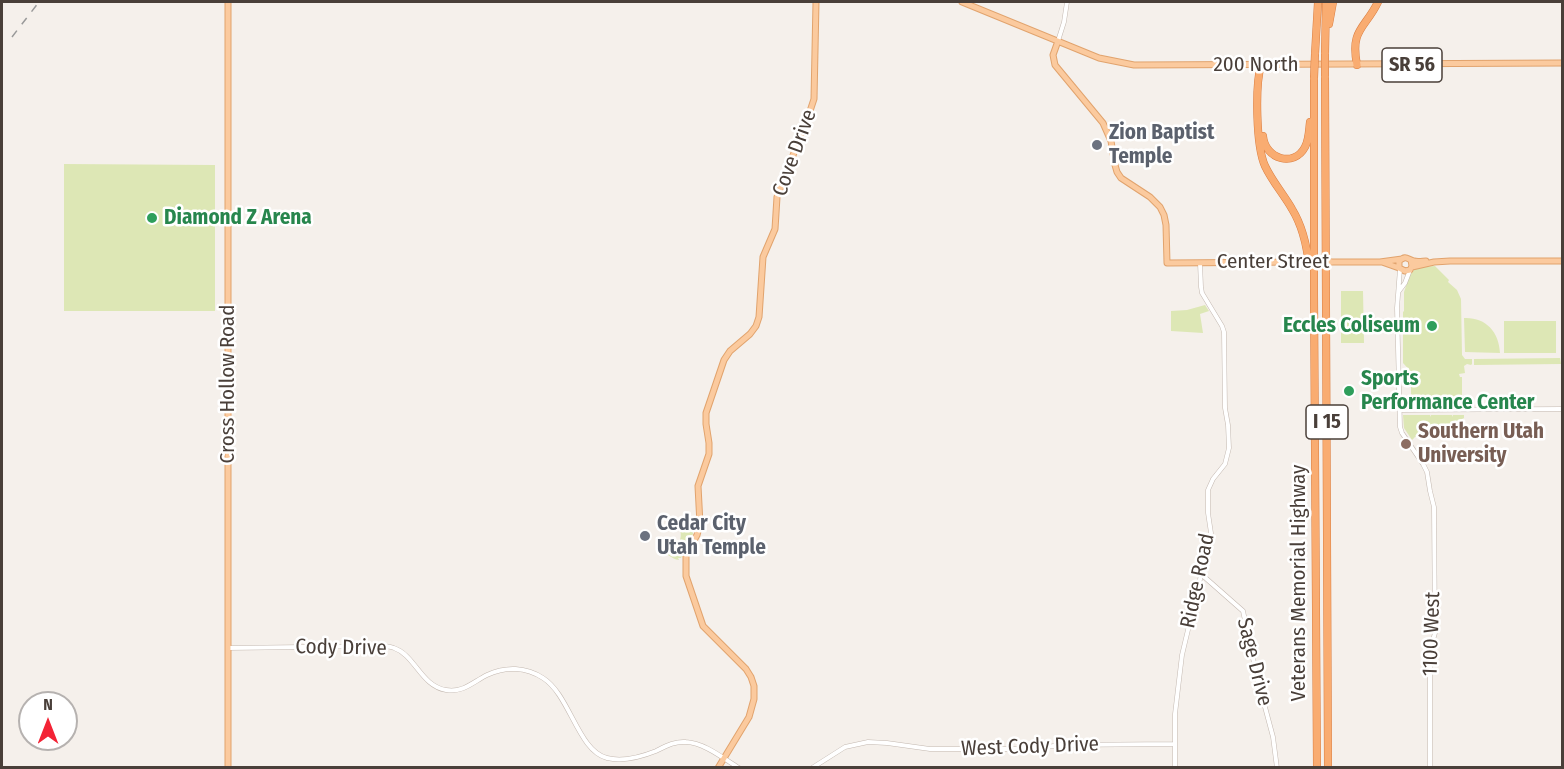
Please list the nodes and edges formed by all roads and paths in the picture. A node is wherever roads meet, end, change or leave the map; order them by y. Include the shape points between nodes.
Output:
1 (228, 2) edge
2 (816, 2) edge
3 (962, 2) edge
4 (1067, 2) edge
5 (1318, 2) edge
6 (1326, 2) edge
7 (1333, 2) edge
8 (1379, 2) edge
9 (1058, 41) junction
10 (1325, 45) junction
11 (1563, 63) edge
12 (1261, 65) junction
13 (1357, 65) junction
14 (1314, 88) junction
15 (1402, 259) junction
16 (1411, 260) junction
17 (1563, 261) edge
18 (1380, 262) junction
19 (1434, 262) junction
20 (1200, 263) junction
21 (1400, 268) junction
22 (1411, 269) junction
23 (1399, 291) junction
24 (1314, 294) junction
25 (1563, 409) edge
26 (1399, 410) junction
27 (1201, 574) junction
28 (228, 648) junction
29 (1174, 744) junction
30 (723, 758) junction
31 (228, 768) edge
32 (718, 768) edge
33 (739, 768) edge
34 (812, 768) edge
35 (1175, 768) edge
36 (1277, 768) edge
37 (1317, 768) edge
38 (1328, 768) edge
39 (1430, 768) edge

1 - 28 main road, Cross Hollow Road
2 - 30 main road, Cove Drive via 814,99 777,197 773,232 763,257 759,316 750,334 724,360 708,406 709,450 698,486 700,524 685,562 703,626 740,661 754,686 749,717
3 - 9 main road, 200 North / SR 56
4 - 9 street
5 - 14 highway, Veterans Memorial Highway / I 15, bridge
6 - 10 highway, Veterans Memorial Highway / I 15
7 - 10 highway
8 - 13 highway via 1362,33
9 - 12 main road, 200 North / SR 56 via 1099,58 1134,65
9 - 20 main road, Center Street via 1053,55 1055,65 1103,123 1117,172 1150,197 1164,215 1167,263
10 - 38 highway, Veterans Memorial Highway / I 15, bridge
11 - 13 main road, 200 North / SR 56
12 - 13 main road, 200 North / SR 56
12 - 14 highway via 1263,142 1277,158 1293,157 1305,146
12 - 24 highway via 1261,153 1301,228
14 - 24 highway, Veterans Memorial Highway / I 15
15 - 16 main road
15 - 18 main road, Center Street
15 - 21 main road
16 - 19 main road
16 - 22 main road
17 - 19 main road
18 - 20 main road, Center Street, bridge
18 - 21 main road, Center Street
19 - 22 main road
20 - 27 street, Ridge Road via 1203,293 1224,332 1229,448 1225,464 1208,490 1211,533
21 - 22 main road
21 - 23 street, 1100 West
22 - 23 street
23 - 26 street, 1100 West
24 - 37 highway, Veterans Memorial Highway / I 15
25 - 26 street
26 - 39 street, 1100 West via 1401,430 1427,472 1434,507
27 - 29 street, Ridge Road via 1182,655
27 - 36 street, Sage Drive via 1243,611
28 - 30 street, Cody Drive via 395,648 428,681 443,690 469,687 502,669 518,668 546,679 556,689 595,753 607,758 639,757 673,743 687,742
28 - 31 main road, Cross Hollow Road
29 - 34 street, West Cody Drive via 930,749 868,742 845,747
29 - 35 street, Ridge Road
30 - 32 main road
30 - 33 street, Cody Drive

